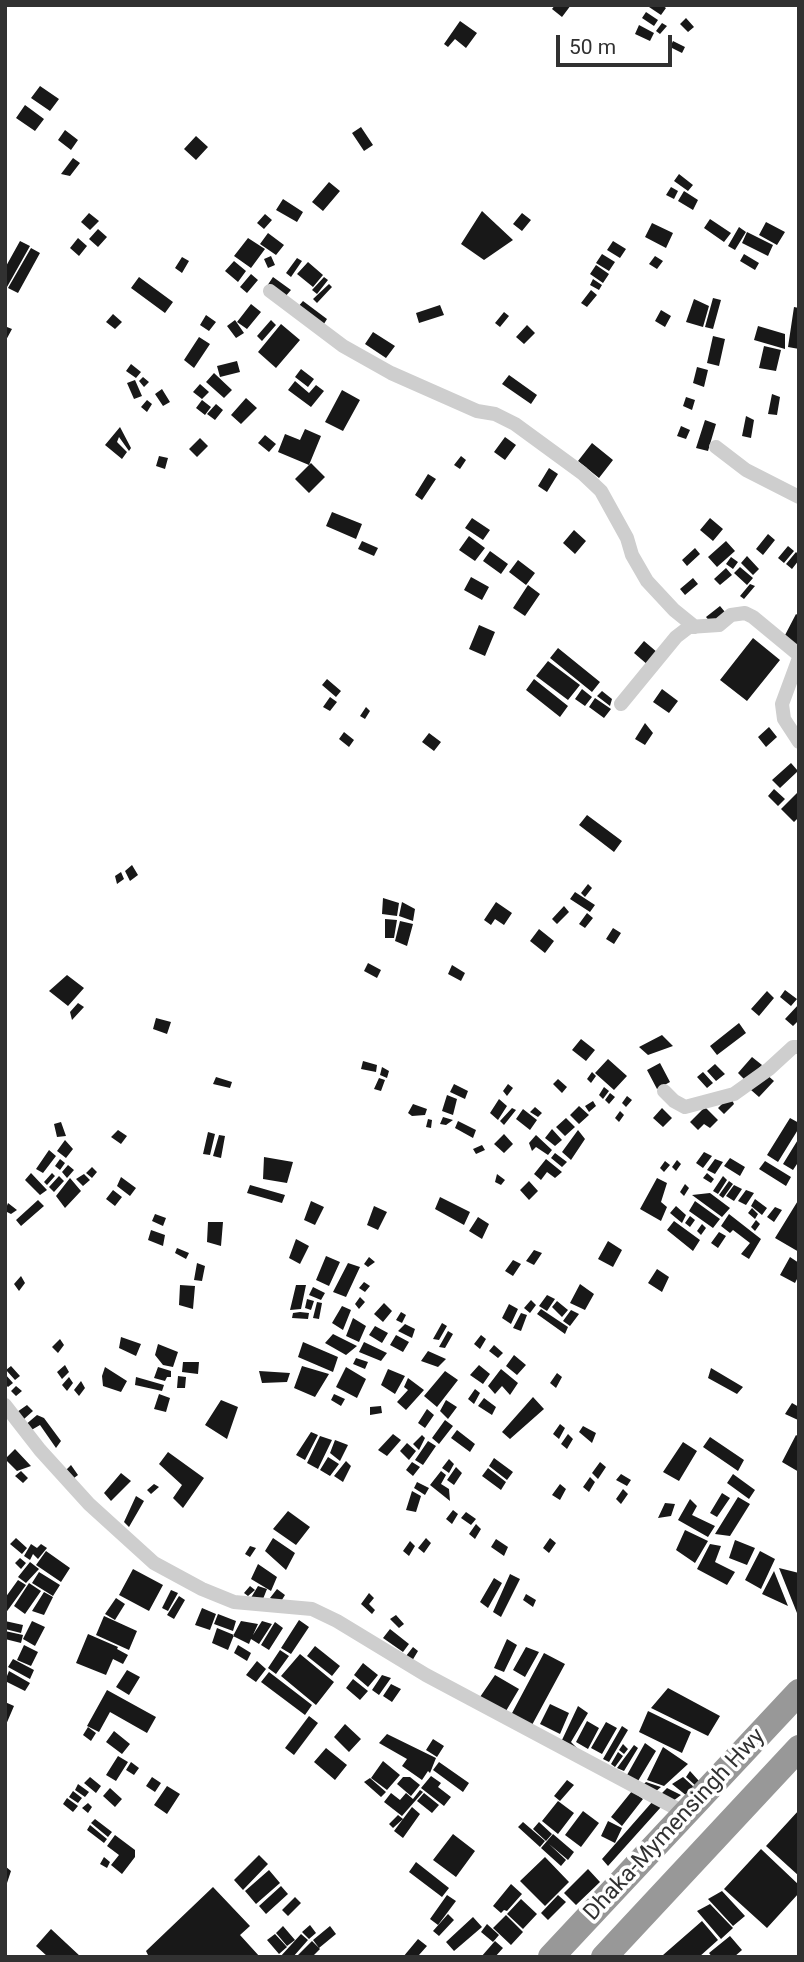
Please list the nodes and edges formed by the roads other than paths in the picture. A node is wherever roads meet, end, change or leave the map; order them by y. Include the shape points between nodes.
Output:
1 (270, 291) dead end
2 (716, 446) dead end
3 (799, 497) edge
4 (695, 626) junction
5 (799, 657) edge
6 (621, 704) dead end
7 (799, 743) edge
8 (799, 1047) edge
9 (664, 1091) dead end
10 (5, 1405) edge
11 (799, 1692) edge
12 (799, 1748) edge
13 (685, 1813) junction
14 (551, 1957) edge
15 (604, 1957) edge

1 - 4 street via 343,346 391,373 515,424 582,473 601,491 647,581
2 - 3 street via 746,470
4 - 5 street via 719,625 731,615 745,613
4 - 6 street via 676,637
5 - 7 street via 782,704 784,719
8 - 9 street via 793,1047 734,1094 685,1107
10 - 13 street via 89,1504 155,1563 234,1602 312,1609
11 - 13 highway, Dhaka-Mymensingh Hwy
12 - 15 highway, Dhaka-Mymensingh Hwy
13 - 14 highway, Dhaka-Mymensingh Hwy

